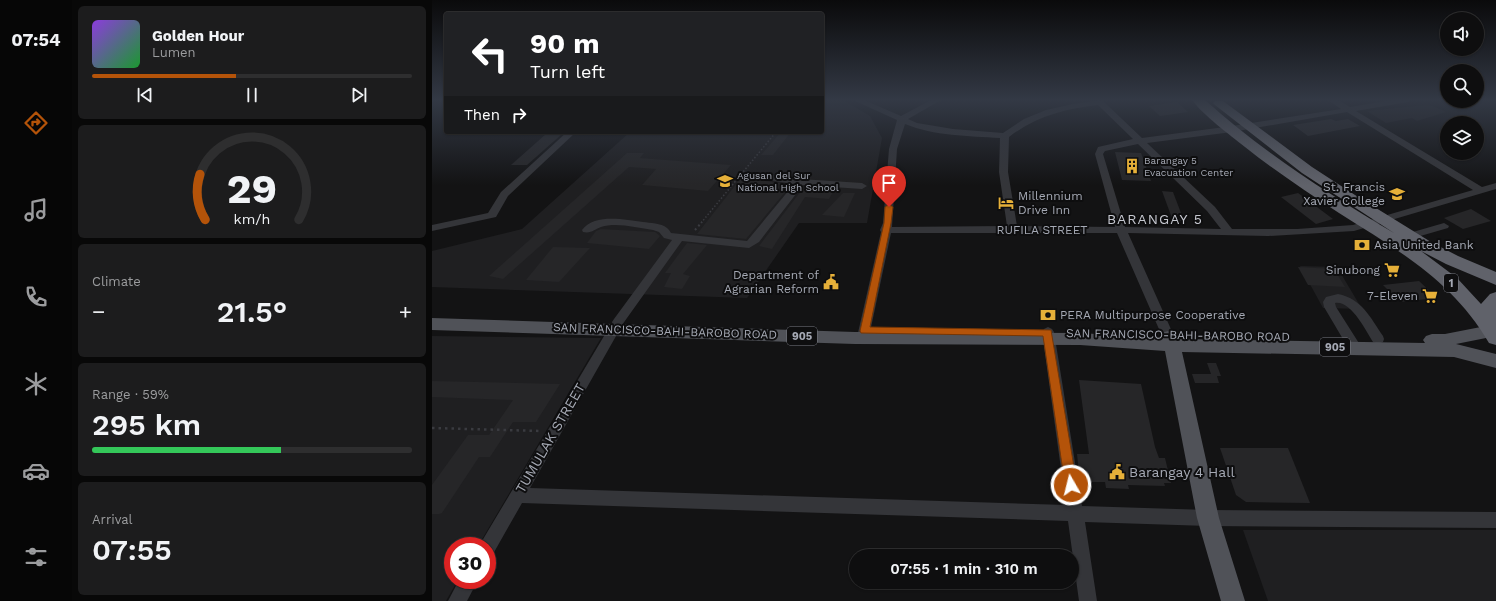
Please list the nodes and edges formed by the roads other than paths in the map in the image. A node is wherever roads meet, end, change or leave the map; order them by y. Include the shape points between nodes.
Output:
1 (899, 128) edge
2 (928, 128) edge
3 (1016, 128) edge
4 (1125, 128) edge
5 (1237, 128) edge
6 (1252, 128) edge
7 (1377, 128) edge
8 (1232, 129) junction
9 (570, 134) edge
10 (1005, 136) junction
11 (1139, 141) junction
12 (772, 178) dead end
13 (800, 182) junction
14 (862, 186) dead end
15 (1496, 186) edge
16 (1480, 190) junction
17 (1375, 221) junction
18 (1444, 226) dead end
19 (432, 228) edge
20 (587, 230) dead end
21 (885, 230) junction
22 (1013, 230) junction
23 (1121, 230) junction
24 (1229, 232) junction
25 (1410, 236) junction
26 (684, 238) junction
27 (1496, 279) edge
28 (1496, 298) edge
29 (432, 318) edge
30 (432, 324) edge
31 (616, 325) junction
32 (1492, 331) edge
33 (864, 334) junction
34 (1048, 336) junction
35 (1378, 339) junction
36 (1170, 341) junction
37 (1353, 343) junction
38 (1496, 361) edge
39 (518, 495) junction
40 (1075, 514) junction
41 (1208, 518) junction
42 (1496, 520) edge
43 (493, 537) edge
44 (464, 589) edge
45 (457, 601) edge
46 (1088, 601) edge
47 (1233, 601) edge

1 - 21 street via 893,149 888,223
2 - 10 street
3 - 10 street
4 - 11 street
5 - 8 street
6 - 17 highway, 1
7 - 16 street
8 - 11 street
8 - 17 highway, 1 via 1309,187
9 - 19 street via 504,194 492,215
10 - 22 street via 1005,190
11 - 23 street via 1101,148 1099,154
11 - 24 street via 1211,209
12 - 13 street
13 - 14 street
13 - 26 street via 756,240 749,244
15 - 16 street, RUFILA STREET
16 - 17 street, RUFILA STREET
17 - 24 street, RUFILA STREET via 1354,228 1328,231
17 - 25 highway, 1
17 - 32 highway, 1 via 1446,278
18 - 25 street
20 - 26 street via 599,224 613,222 654,226 664,230 668,236
21 - 22 street, RUFILA STREET
21 - 33 street
22 - 23 street, RUFILA STREET
23 - 24 street, RUFILA STREET
23 - 36 street
25 - 27 highway, 1 via 1452,260
26 - 31 street, TUMULAK STREET
28 - 32 highway via 1490,302 1486,316
29 - 31 main road, SAN FRANCISCO-BAHI-BAROBO ROAD / 905
30 - 31 main road, SAN FRANCISCO-BAHI-BAROBO ROAD / 905
31 - 33 main road, SAN FRANCISCO-BAHI-BAROBO ROAD / 905
31 - 39 street, TUMULAK STREET
32 - 35 main road, SAN FRANCISCO-BAHI-BAROBO ROAD / 905 via 1445,340
33 - 34 main road, SAN FRANCISCO-BAHI-BAROBO ROAD / 905
34 - 36 main road, SAN FRANCISCO-BAHI-BAROBO ROAD / 905
34 - 40 street
35 - 37 main road, SAN FRANCISCO-BAHI-BAROBO ROAD / 905
35 - 37 street via 1355,306 1347,300 1333,299 1329,305
36 - 37 main road, SAN FRANCISCO-BAHI-BAROBO ROAD / 905
36 - 41 main road
37 - 38 main road, SAN FRANCISCO-BAHI-BAROBO ROAD / 905 via 1454,350
39 - 40 street
39 - 43 street, TUMULAK STREET
40 - 41 street
40 - 46 street
41 - 42 street
41 - 47 main road
44 - 45 street

